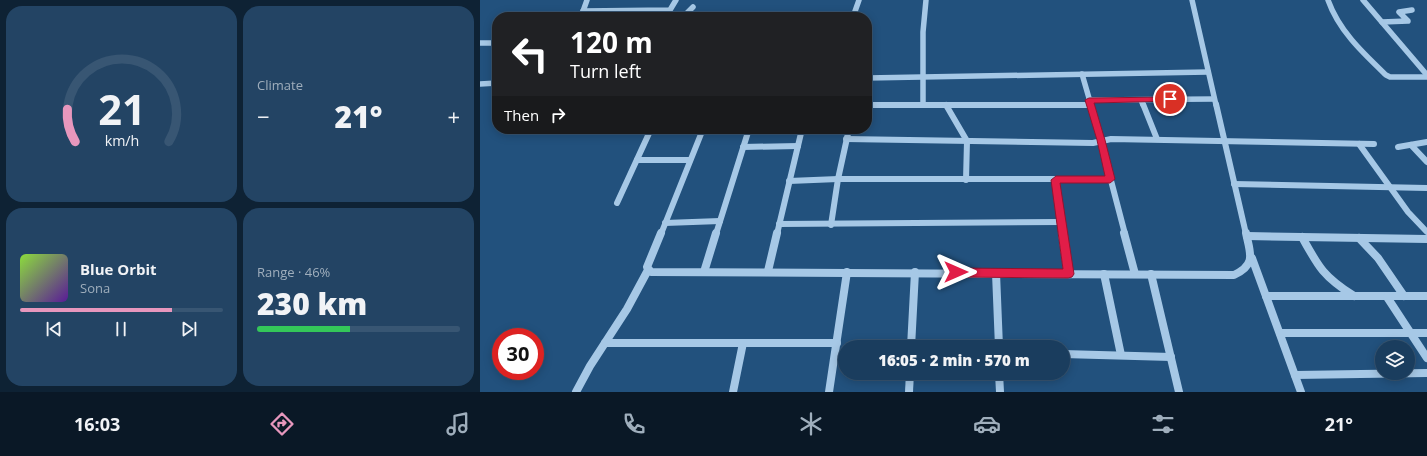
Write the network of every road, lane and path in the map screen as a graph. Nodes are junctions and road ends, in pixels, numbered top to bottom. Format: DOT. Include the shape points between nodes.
graph roads {
  1 [pos="676,0"];
  2 [pos="859,0"];
  3 [pos="926,0"];
  4 [pos="1192,0"];
  5 [pos="1328,0"];
  6 [pos="1363,0"];
  7 [pos="586,1"];
  8 [pos="693,7"];
  9 [pos="583,10"];
  10 [pos="1412,10"];
  11 [pos="688,12"];
  12 [pos="855,12"];
  13 [pos="1382,22"];
  14 [pos="480,43"];
  15 [pos="492,43"];
  16 [pos="1208,72"];
  17 [pos="1082,74"];
  18 [pos="924,76"];
  19 [pos="1427,76"];
  20 [pos="872,78"];
  21 [pos="492,83"];
  22 [pos="480,84"];
  23 [pos="1214,99"];
  24 [pos="1141,100"];
  25 [pos="1090,102"];
  26 [pos="872,105"];
  27 [pos="923,105"];
  28 [pos="946,105"];
  29 [pos="649,134"];
  30 [pos="701,134"];
  31 [pos="747,134"];
  32 [pos="801,134"];
  33 [pos="848,134"];
  34 [pos="846,139"];
  35 [pos="1157,139"];
  36 [pos="1101,140"];
  37 [pos="967,141"];
  38 [pos="1224,141"];
  39 [pos="1427,142"];
  40 [pos="1359,144"];
  41 [pos="1374,144"];
  42 [pos="1411,145"];
  43 [pos="798,146"];
  44 [pos="743,147"];
  45 [pos="1398,147"];
  46 [pos="637,160"];
  47 [pos="690,160"];
  48 [pos="1427,162"];
  49 [pos="1110,179"];
  50 [pos="838,180"];
  51 [pos="966,180"];
  52 [pos="1056,180"];
  53 [pos="789,181"];
  54 [pos="1234,184"];
  55 [pos="1390,188"];
  56 [pos="1427,188"];
  57 [pos="617,204"];
  58 [pos="720,221"];
  59 [pos="1061,222"];
  60 [pos="665,223"];
  61 [pos="779,224"];
  62 [pos="831,225"];
  63 [pos="1427,232"];
  64 [pos="1247,236"];
  65 [pos="1302,237"];
  66 [pos="1360,238"];
  67 [pos="1427,238"];
  68 [pos="1251,256"];
  69 [pos="648,270"];
  70 [pos="768,271"];
  71 [pos="704,272"];
  72 [pos="847,272"];
  73 [pos="915,272"];
  74 [pos="996,273"];
  75 [pos="1068,274"];
  76 [pos="1104,274"];
  77 [pos="1135,274"];
  78 [pos="1151,274"];
  79 [pos="1334,284"];
  80 [pos="1266,296"];
  81 [pos="1336,296"];
  82 [pos="1354,296"];
  83 [pos="1387,296"];
  84 [pos="1404,296"];
  85 [pos="1427,296"];
  86 [pos="1410,332"];
  87 [pos="1427,332"];
  88 [pos="1280,334"];
  89 [pos="912,340"];
  90 [pos="998,340"];
  91 [pos="605,343"];
  92 [pos="743,343"];
  93 [pos="837,343"];
  94 [pos="1070,354"];
  95 [pos="1121,355"];
  96 [pos="1172,356"];
  97 [pos="1427,358"];
  98 [pos="1427,373"];
  99 [pos="1295,375"];
  100 [pos="910,380"];
  101 [pos="1000,380"];
  102 [pos="576,392"];
  103 [pos="733,392"];
  104 [pos="829,392"];
  105 [pos="909,392"];
  106 [pos="1000,392"];
  107 [pos="1179,392"];
  108 [pos="1301,392"];
  1 -- 9 [label="street" via="670,10"];
  2 -- 12 [label="street"];
  3 -- 18 [label="street" via="923,32"];
  4 -- 16 [label="street"];
  5 -- 19 [label="street" via="1344,30 1386,75"];
  6 -- 13 [label="street"];
  7 -- 9 [label="street"];
  8 -- 11 [label="street"];
  10 -- 13 [label="street" via="1399,12 1408,21"];
  13 -- 19 [label="street"];
  14 -- 15 [label="street"];
  16 -- 17 [label="street"];
  16 -- 23 [label="street"];
  17 -- 18 [label="street"];
  17 -- 25 [label="street"];
  18 -- 20 [label="street"];
  18 -- 27 [label="street"];
  21 -- 22 [label="street"];
  23 -- 24 [label="street"];
  23 -- 38 [label="street"];
  24 -- 25 [label="street"];
  24 -- 35 [label="street"];
  25 -- 28 [label="street"];
  25 -- 36 [label="street"];
  26 -- 27 [label="street"];
  27 -- 28 [label="street"];
  28 -- 37 [label="street"];
  29 -- 46 [label="street"];
  30 -- 47 [label="street"];
  31 -- 44 [label="street"];
  32 -- 43 [label="street"];
  33 -- 34 [label="street"];
  34 -- 37 [label="street"];
  34 -- 50 [label="street"];
  35 -- 36 [label="street"];
  35 -- 38 [label="street"];
  36 -- 37 [label="street" via="1093,143"];
  36 -- 49 [label="street"];
  37 -- 51 [label="street"];
  38 -- 40 [label="street"];
  38 -- 54 [label="street"];
  39 -- 42 [label="street"];
  40 -- 41 [label="street"];
  40 -- 55 [label="street"];
  42 -- 45 [label="street"];
  42 -- 48 [label="street"];
  43 -- 44 [label="street"];
  43 -- 53 [label="street"];
  44 -- 58 [label="street"];
  46 -- 47 [label="street"];
  46 -- 57 [label="street"];
  47 -- 60 [label="street"];
  49 -- 52 [label="street"];
  49 -- 77 [label="street"];
  50 -- 51 [label="street"];
  50 -- 53 [label="street"];
  50 -- 62 [label="street"];
  51 -- 52 [label="street"];
  52 -- 59 [label="street"];
  53 -- 61 [label="street"];
  54 -- 55 [label="street"];
  54 -- 64 [label="street"];
  55 -- 56 [label="street"];
  55 -- 63 [label="street"];
  58 -- 60 [label="street"];
  58 -- 71 [label="street"];
  59 -- 62 [label="street"];
  59 -- 75 [label="street"];
  60 -- 69 [label="street"];
  61 -- 62 [label="street"];
  61 -- 70 [label="street"];
  64 -- 65 [label="street"];
  64 -- 68 [label="street"];
  65 -- 66 [label="street"];
  65 -- 79 [label="street" via="1316,263"];
  66 -- 67 [label="street"];
  66 -- 84 [label="street" via="1378,258"];
  68 -- 78 [label="street" via="1250,266 1234,275"];
  68 -- 80 [label="street"];
  69 -- 71 [label="street"];
  69 -- 91 [label="street"];
  70 -- 71 [label="street"];
  70 -- 72 [label="street"];
  72 -- 73 [label="street"];
  72 -- 93 [label="street"];
  73 -- 74 [label="street"];
  73 -- 89 [label="street"];
  74 -- 75 [label="street"];
  74 -- 90 [label="street"];
  75 -- 76 [label="street"];
  76 -- 77 [label="street"];
  76 -- 95 [label="street"];
  77 -- 78 [label="street"];
  78 -- 96 [label="street"];
  79 -- 81 [label="street"];
  79 -- 82 [label="street"];
  80 -- 81 [label="street"];
  80 -- 88 [label="street"];
  81 -- 82 [label="street"];
  82 -- 83 [label="street"];
  83 -- 84 [label="street"];
  83 -- 86 [label="street"];
  84 -- 85 [label="street"];
  86 -- 87 [label="street"];
  86 -- 88 [label="street"];
  86 -- 97 [label="street"];
  88 -- 99 [label="street"];
  91 -- 92 [label="street"];
  91 -- 102 [label="street"];
  92 -- 93 [label="street"];
  92 -- 103 [label="street"];
  93 -- 104 [label="street"];
  94 -- 95 [label="street"];
  95 -- 96 [label="street"];
  96 -- 107 [label="street"];
  98 -- 99 [label="street"];
  99 -- 108 [label="street"];
  100 -- 105 [label="street"];
  101 -- 106 [label="street"];
}
